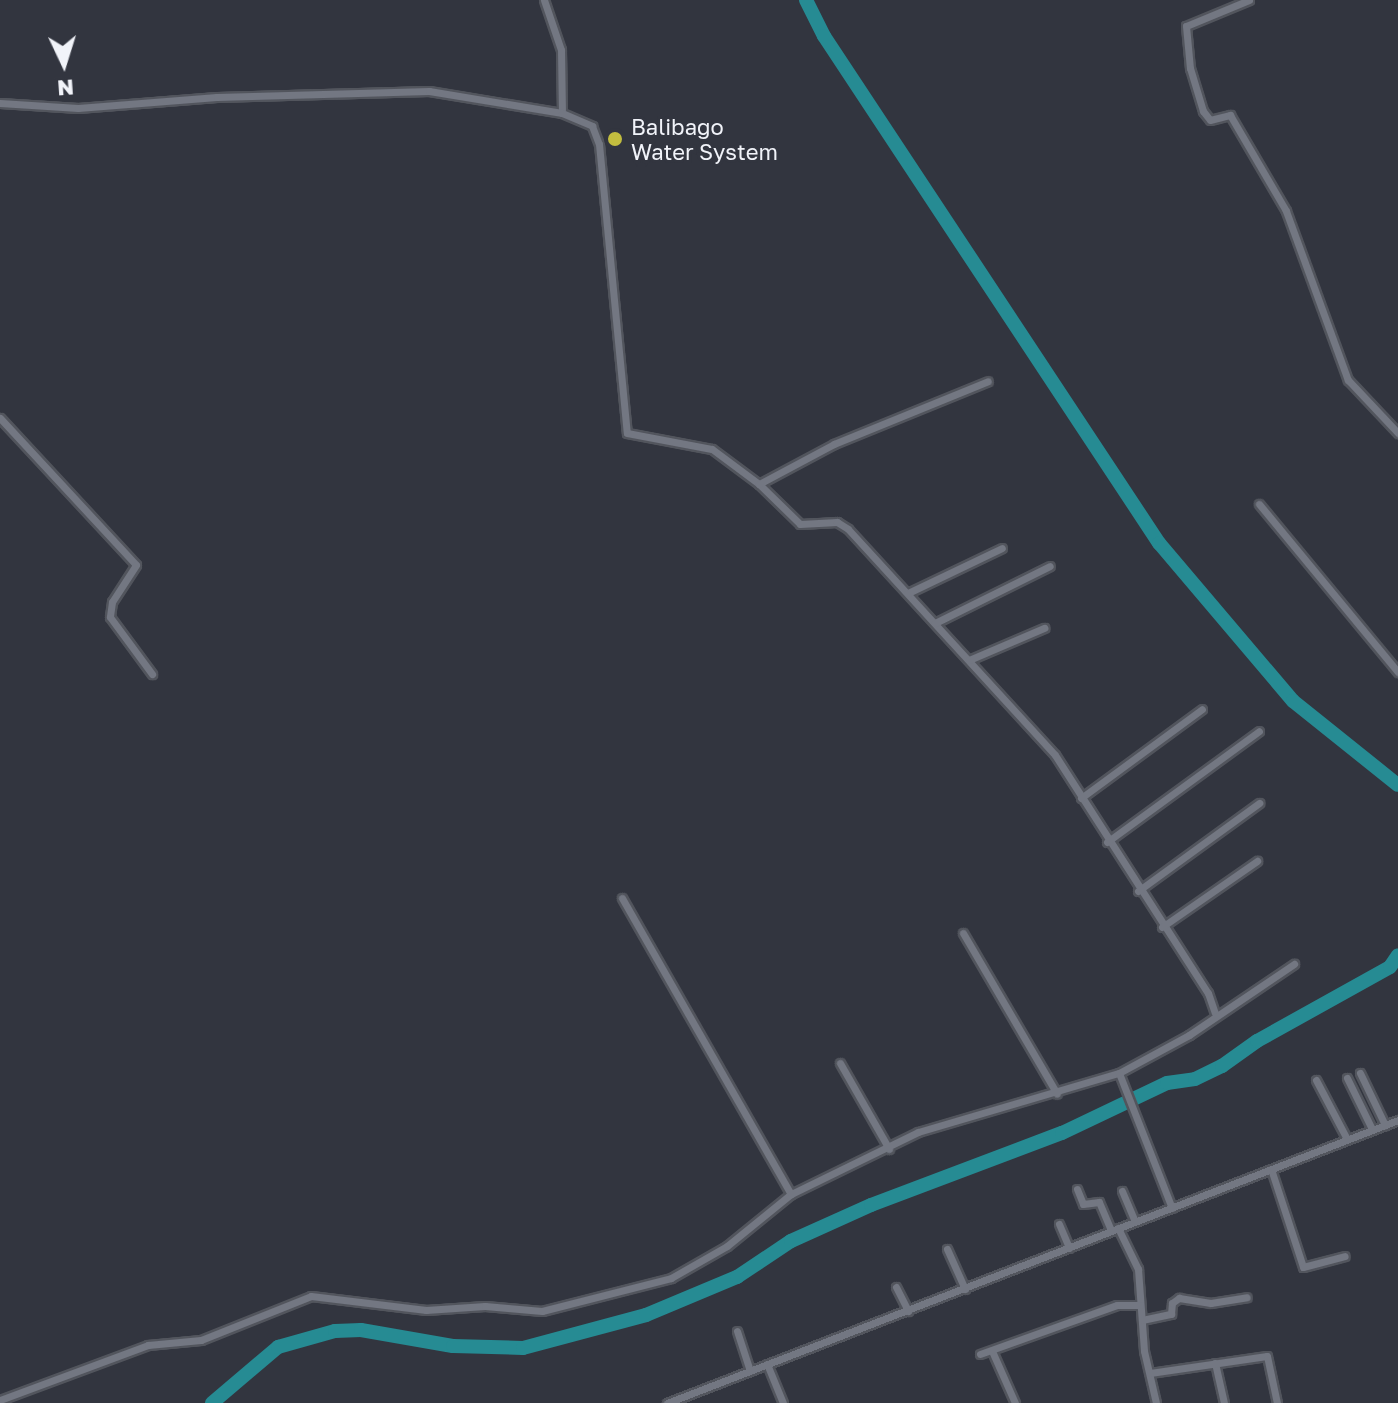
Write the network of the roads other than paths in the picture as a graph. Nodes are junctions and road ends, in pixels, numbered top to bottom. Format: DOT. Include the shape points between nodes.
graph roads {
  1 [pos="544,0"];
  2 [pos="1249,0"];
  3 [pos="0,103"];
  4 [pos="562,113"];
  5 [pos="988,381"];
  6 [pos="0,418"];
  7 [pos="1398,433"];
  8 [pos="759,484"];
  9 [pos="1259,504"];
  10 [pos="1002,548"];
  11 [pos="1050,566"];
  12 [pos="908,593"];
  13 [pos="935,623"];
  14 [pos="1044,628"];
  15 [pos="969,660"];
  16 [pos="1398,672"];
  17 [pos="152,674"];
  18 [pos="1202,709"];
  19 [pos="1259,731"];
  20 [pos="1081,798"];
  21 [pos="1259,803"];
  22 [pos="1107,842"];
  23 [pos="1257,861"];
  24 [pos="1138,891"];
  25 [pos="622,898"];
  26 [pos="1162,927"];
  27 [pos="963,933"];
  28 [pos="1294,964"];
  29 [pos="1215,1013"];
  30 [pos="840,1063"];
  31 [pos="1119,1073"];
  32 [pos="1360,1073"];
  33 [pos="1347,1078"];
  34 [pos="1316,1080"];
  35 [pos="1057,1094"];
  36 [pos="1398,1120"];
  37 [pos="1385,1125"];
  38 [pos="1372,1129"];
  39 [pos="1347,1139"];
  40 [pos="889,1149"];
  41 [pos="1271,1169"];
  42 [pos="1077,1189"];
  43 [pos="1122,1191"];
  44 [pos="791,1194"];
  45 [pos="1172,1208"];
  46 [pos="1135,1221"];
  47 [pos="1059,1224"];
  48 [pos="1114,1229"];
  49 [pos="1069,1248"];
  50 [pos="947,1249"];
  51 [pos="1345,1256"];
  52 [pos="896,1287"];
  53 [pos="965,1289"];
  54 [pos="1247,1297"];
  55 [pos="1140,1305"];
  56 [pos="908,1311"];
  57 [pos="1142,1320"];
  58 [pos="737,1331"];
  59 [pos="992,1351"];
  60 [pos="980,1354"];
  61 [pos="1215,1363"];
  62 [pos="767,1364"];
  63 [pos="750,1371"];
  64 [pos="1150,1373"];
  65 [pos="0,1400"];
  66 [pos="667,1403"];
  67 [pos="783,1403"];
  68 [pos="1015,1403"];
  69 [pos="1156,1403"];
  70 [pos="1224,1403"];
  71 [pos="1277,1403"];
  1 -- 4 [label="street" via="561,50"];
  2 -- 7 [label="street" via="1186,26 1190,68 1203,111 1210,120 1230,115 1286,211 1348,380"];
  3 -- 4 [label="street" via="78,108 217,97 429,91"];
  4 -- 8 [label="street" via="584,121 597,134 627,433 712,449"];
  5 -- 8 [label="street" via="834,444"];
  6 -- 17 [label="street" via="136,565 112,602 110,617"];
  8 -- 12 [label="street" via="800,524 844,525"];
  9 -- 16 [label="street"];
  10 -- 12 [label="street"];
  11 -- 13 [label="street"];
  12 -- 13 [label="street"];
  13 -- 15 [label="street"];
  14 -- 15 [label="street"];
  15 -- 20 [label="street" via="1050,749"];
  18 -- 20 [label="street"];
  19 -- 22 [label="street"];
  20 -- 22 [label="street"];
  21 -- 24 [label="street"];
  22 -- 24 [label="street"];
  23 -- 26 [label="street"];
  24 -- 26 [label="street"];
  25 -- 44 [label="street"];
  26 -- 29 [label="street" via="1208,993"];
  27 -- 35 [label="street"];
  28 -- 29 [label="street"];
  29 -- 31 [label="street" via="1189,1035"];
  30 -- 40 [label="street"];
  31 -- 35 [label="street"];
  31 -- 45 [label="street"];
  32 -- 37 [label="street"];
  33 -- 38 [label="street"];
  34 -- 39 [label="street"];
  35 -- 40 [label="street" via="937,1125"];
  36 -- 37 [label="street"];
  37 -- 38 [label="street"];
  38 -- 39 [label="street"];
  39 -- 41 [label="street"];
  40 -- 44 [label="street"];
  41 -- 45 [label="street"];
  41 -- 51 [label="street" via="1303,1267"];
  42 -- 48 [label="street" via="1083,1204 1099,1202"];
  43 -- 46 [label="street"];
  44 -- 65 [label="street" via="727,1246 682,1274 618,1292 529,1311 485,1306 410,1309 319,1295 201,1340 148,1345"];
  45 -- 46 [label="street"];
  46 -- 48 [label="street"];
  47 -- 49 [label="street"];
  48 -- 49 [label="street"];
  48 -- 55 [label="street" via="1138,1269"];
  49 -- 53 [label="street"];
  50 -- 53 [label="street"];
  52 -- 56 [label="street"];
  53 -- 56 [label="street"];
  54 -- 57 [label="street" via="1211,1303 1179,1298 1172,1303 1171,1314"];
  55 -- 57 [label="street"];
  55 -- 59 [label="street" via="1117,1305"];
  56 -- 62 [label="street"];
  57 -- 64 [label="street"];
  58 -- 63 [label="street"];
  59 -- 60 [label="street"];
  59 -- 68 [label="street"];
  61 -- 64 [label="street"];
  61 -- 70 [label="street"];
  61 -- 71 [label="street" via="1267,1356"];
  62 -- 63 [label="street"];
  62 -- 67 [label="street"];
  63 -- 66 [label="street"];
  64 -- 69 [label="street"];
}
